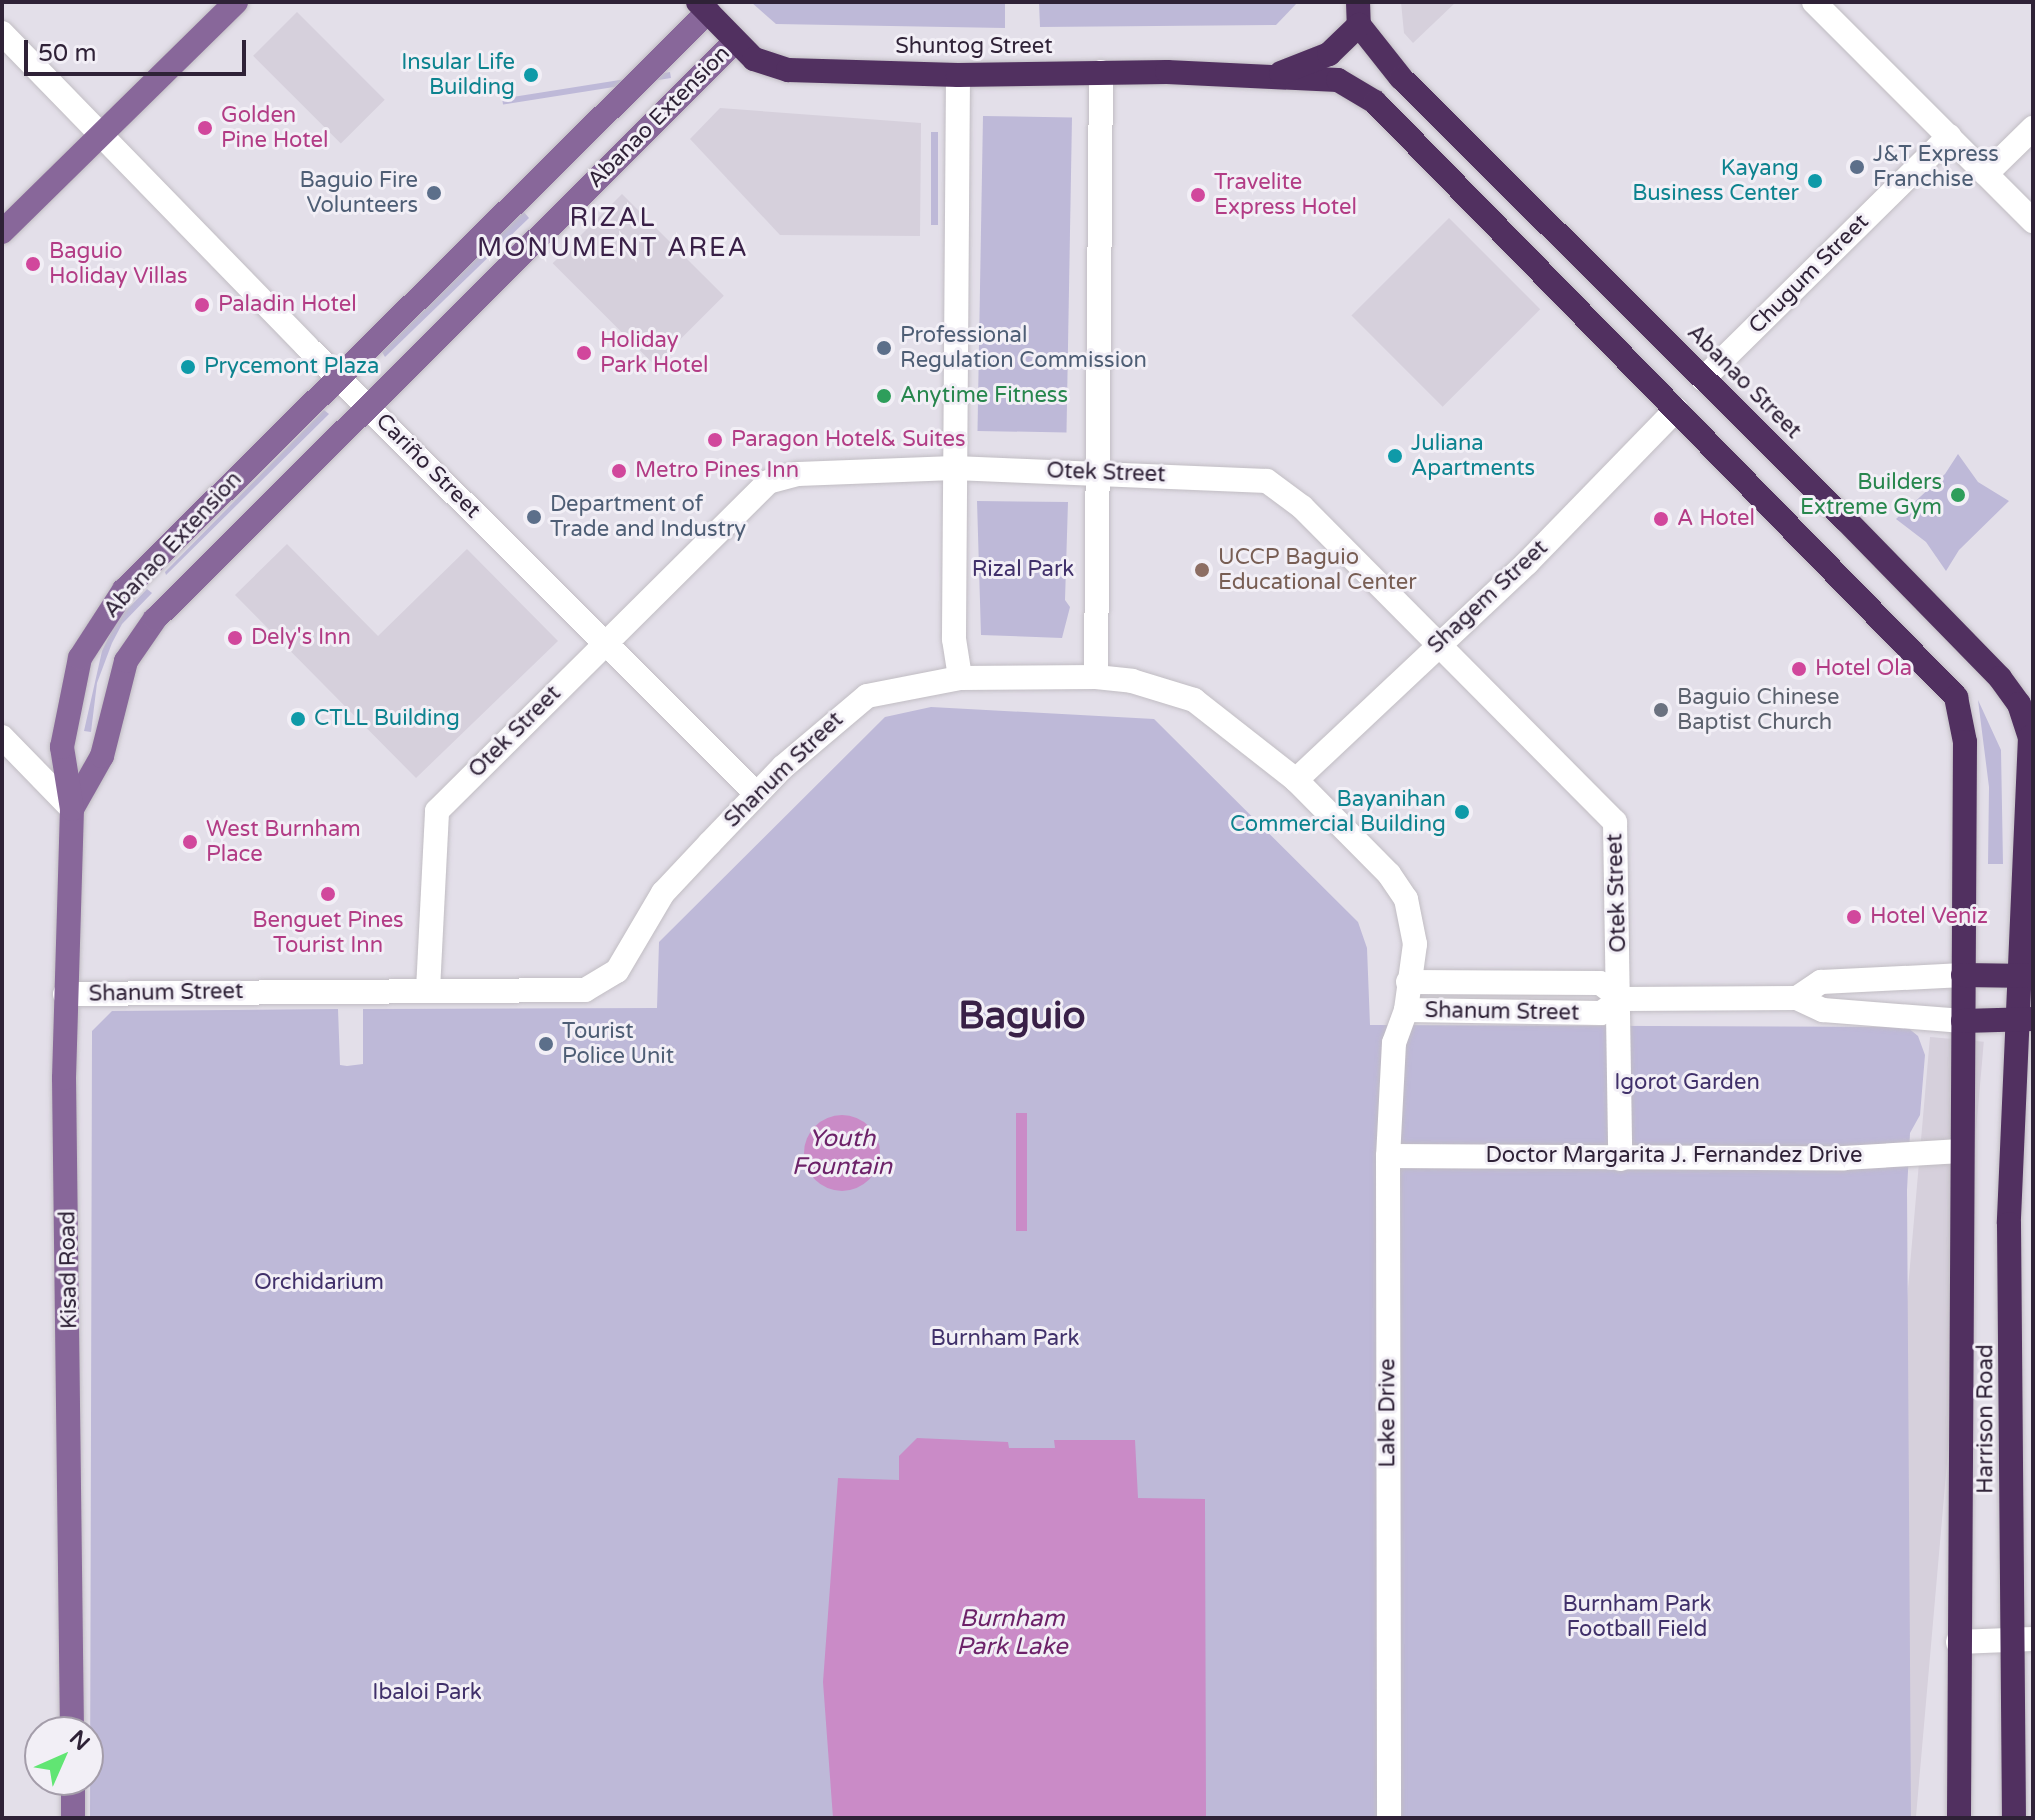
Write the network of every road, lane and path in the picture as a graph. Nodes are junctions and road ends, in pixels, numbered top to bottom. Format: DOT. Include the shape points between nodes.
graph roads {
  1 [pos="236,2"];
  2 [pos="1814,2"];
  3 [pos="703,7"];
  4 [pos="1358,14"];
  5 [pos="2,33"];
  6 [pos="735,42"];
  7 [pos="1101,72"];
  8 [pos="958,75"];
  9 [pos="1276,75"];
  10 [pos="2033,128"];
  11 [pos="100,136"];
  12 [pos="1949,136"];
  13 [pos="1986,174"];
  14 [pos="528,188"];
  15 [pos="1538,215"];
  16 [pos="558,217"];
  17 [pos="2033,221"];
  18 [pos="2,232"];
  19 [pos="1512,240"];
  20 [pos="337,376"];
  21 [pos="1703,379"];
  22 [pos="367,405"];
  23 [pos="1676,410"];
  24 [pos="954,468"];
  25 [pos="1095,472"];
  26 [pos="144,570"];
  27 [pos="173,600"];
  28 [pos="605,643"];
  29 [pos="1438,644"];
  30 [pos="1096,677"];
  31 [pos="960,678"];
  32 [pos="2026,702"];
  33 [pos="2,737"];
  34 [pos="1296,780"];
  35 [pos="757,794"];
  36 [pos="72,809"];
  37 [pos="1963,975"];
  38 [pos="2025,976"];
  39 [pos="1408,982"];
  40 [pos="428,990"];
  41 [pos="65,994"];
  42 [pos="1797,998"];
  43 [pos="1621,999"];
  44 [pos="1406,1010"];
  45 [pos="2024,1019"];
  46 [pos="1963,1021"];
  47 [pos="1961,1151"];
  48 [pos="1388,1156"];
  49 [pos="1620,1159"];
  50 [pos="2024,1640"];
  51 [pos="1958,1642"];
  52 [pos="72,1716"];
  53 [pos="73,1796"];
  54 [pos="73,1818"];
  55 [pos="1389,1818"];
  56 [pos="1959,1818"];
  57 [pos="2014,1818"];
  1 -- 11 [label="main road"];
  2 -- 12 [label="street"];
  3 -- 6 [label="highway, Shuntog Street"];
  3 -- 14 [label="main road, Abanao Extension"];
  4 -- 9 [label="highway, Shuntog Street" via="1329,54"];
  4 -- 15 [label="highway, Abanao Street" via="1401,78"];
  5 -- 11 [label="street, Cariño Street"];
  6 -- 8 [label="highway, Shuntog Street" via="754,59 788,70"];
  6 -- 16 [label="main road, Abanao Extension"];
  7 -- 8 [label="highway, Shuntog Street"];
  7 -- 9 [label="highway, Shuntog Street"];
  7 -- 25 [label="street"];
  8 -- 24 [label="street"];
  9 -- 19 [label="highway, Shuntog Street" via="1338,80 1375,102"];
  10 -- 13 [label="street"];
  11 -- 18 [label="main road"];
  11 -- 20 [label="street, Cariño Street"];
  12 -- 13 [label="street"];
  12 -- 21 [label="street, Chugum Street"];
  13 -- 17 [label="street"];
  14 -- 16 [label="main road"];
  14 -- 20 [label="main road, Abanao Extension"];
  15 -- 19 [label="highway"];
  15 -- 21 [label="highway, Abanao Street"];
  16 -- 22 [label="main road, Abanao Extension"];
  19 -- 23 [label="highway"];
  20 -- 22 [label="street, Cariño Street"];
  20 -- 26 [label="main road, Abanao Extension"];
  21 -- 32 [label="highway, Abanao Street"];
  22 -- 27 [label="main road, Abanao Extension"];
  22 -- 28 [label="street, Cariño Street"];
  23 -- 29 [label="street, Shagem Street" via="1527,563"];
  23 -- 37 [label="highway" via="1956,697 1965,742"];
  24 -- 25 [label="street, Otek Street"];
  24 -- 28 [label="street, Otek Street" via="781,475"];
  24 -- 31 [label="street" via="954,639"];
  25 -- 29 [label="street, Otek Street" via="1244,479 1281,488"];
  25 -- 30 [label="street"];
  26 -- 27 [label="main road"];
  26 -- 36 [label="main road, Abanao Extension" via="92,634 71,686 62,747"];
  27 -- 36 [label="main road, Abanao Extension" via="126,661 102,756"];
  28 -- 35 [label="street, Cariño Street"];
  28 -- 40 [label="street, Otek Street" via="437,811"];
  29 -- 34 [label="street, Shagem Street"];
  29 -- 43 [label="street, Otek Street" via="1615,822"];
  30 -- 31 [label="street, Shanum Street"];
  30 -- 34 [label="street, Shanum Street" via="1132,681 1194,700"];
  31 -- 35 [label="street, Shanum Street" via="867,696"];
  32 -- 38 [label="highway, Abanao Street" via="2030,737"];
  33 -- 36 [label="street"];
  34 -- 39 [label="street, Shanum Street" via="1389,874 1406,899 1415,944"];
  35 -- 40 [label="street, Shanum Street" via="663,893 606,982 585,990"];
  36 -- 41 [label="main road, Kisad Road"];
  37 -- 38 [label="highway"];
  37 -- 42 [label="street, Shanum Street" via="1821,982"];
  37 -- 46 [label="highway"];
  38 -- 45 [label="highway, Abanao Street"];
  39 -- 43 [label="street, Shanum Street" via="1600,983"];
  39 -- 44 [label="street, Shanum Street"];
  40 -- 41 [label="street, Shanum Street"];
  41 -- 52 [label="main road, Kisad Road"];
  42 -- 43 [label="street, Shanum Street"];
  42 -- 46 [label="street, Shanum Street" via="1823,1010"];
  43 -- 44 [label="street, Shanum Street" via="1601,1013"];
  43 -- 49 [label="street, Otek Street"];
  44 -- 48 [label="street, Lake Drive" via="1394,1043"];
  45 -- 46 [label="highway"];
  45 -- 50 [label="highway, Harrison Road" via="2009,1224"];
  46 -- 47 [label="highway, Harrison Road"];
  47 -- 49 [label="street, Doctor Margarita J. Fernandez Drive"];
  47 -- 51 [label="highway, Harrison Road"];
  48 -- 49 [label="street, Doctor Margarita J. Fernandez Drive"];
  48 -- 55 [label="street, Lake Drive"];
  50 -- 51 [label="street"];
  50 -- 57 [label="highway, Harrison Road"];
  51 -- 56 [label="highway, Harrison Road"];
  53 -- 54 [label="main road"];
}
